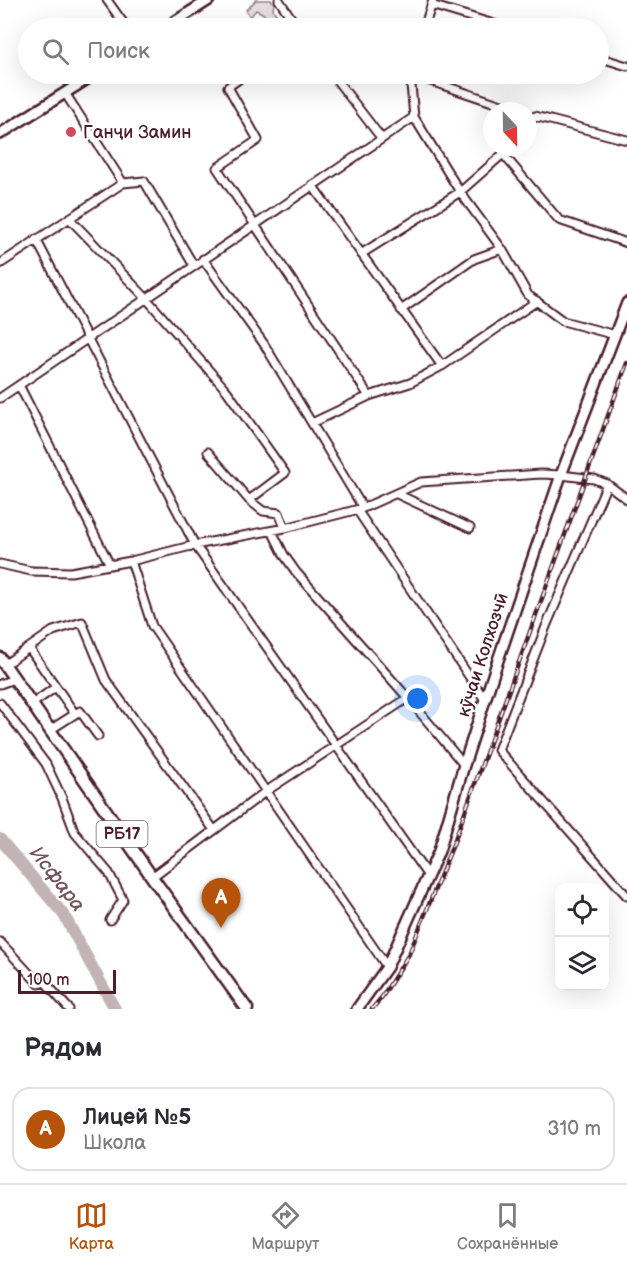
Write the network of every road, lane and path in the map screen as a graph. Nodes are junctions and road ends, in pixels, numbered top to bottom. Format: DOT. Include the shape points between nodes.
graph roads {
  1 [pos="107,0"];
  2 [pos="209,0"];
  3 [pos="279,0"];
  4 [pos="432,2"];
  5 [pos="120,18"];
  6 [pos="181,18"];
  7 [pos="291,18"];
  8 [pos="427,18"];
  9 [pos="478,18"];
  10 [pos="609,60"];
  11 [pos="627,66"];
  12 [pos="79,84"];
  13 [pos="232,84"];
  14 [pos="340,84"];
  15 [pos="411,84"];
  16 [pos="439,84"];
  17 [pos="65,93"];
  18 [pos="492,102"];
  19 [pos="414,117"];
  20 [pos="537,117"];
  21 [pos="0,134"];
  22 [pos="382,139"];
  23 [pos="627,140"];
  24 [pos="501,156"];
  25 [pos="505,156"];
  26 [pos="123,183"];
  27 [pos="312,185"];
  28 [pos="460,192"];
  29 [pos="69,218"];
  30 [pos="254,225"];
  31 [pos="36,239"];
  32 [pos="627,243"];
  33 [pos="502,249"];
  34 [pos="361,254"];
  35 [pos="204,259"];
  36 [pos="0,264"];
  37 [pos="194,266"];
  38 [pos="146,298"];
  39 [pos="537,301"];
  40 [pos="627,303"];
  41 [pos="401,310"];
  42 [pos="615,336"];
  43 [pos="89,338"];
  44 [pos="442,366"];
  45 [pos="19,385"];
  46 [pos="369,396"];
  47 [pos="0,398"];
  48 [pos="312,423"];
  49 [pos="208,452"];
  50 [pos="561,475"];
  51 [pos="607,484"];
  52 [pos="397,494"];
  53 [pos="249,500"];
  54 [pos="627,500"];
  55 [pos="360,509"];
  56 [pos="285,528"];
  57 [pos="470,528"];
  58 [pos="272,531"];
  59 [pos="195,545"];
  60 [pos="131,561"];
  61 [pos="0,564"];
  62 [pos="110,565"];
  63 [pos="29,648"];
  64 [pos="2,661"];
  65 [pos="14,679"];
  66 [pos="0,684"];
  67 [pos="56,687"];
  68 [pos="408,698"];
  69 [pos="485,700"];
  70 [pos="0,703"];
  71 [pos="32,704"];
  72 [pos="75,714"];
  73 [pos="50,730"];
  74 [pos="98,736"];
  75 [pos="336,745"];
  76 [pos="464,765"];
  77 [pos="265,792"];
  78 [pos="214,830"];
  79 [pos="428,876"];
  80 [pos="152,877"];
  81 [pos="627,896"];
  82 [pos="110,920"];
  83 [pos="0,942"];
  84 [pos="387,968"];
  85 [pos="69,1009"];
  86 [pos="247,1009"];
  87 [pos="357,1009"];
  1 -- 5 [label="street"];
  2 -- 6 [label="main road"];
  3 -- 7 [label="street"];
  4 -- 8 [label="street"];
  4 -- 9 [label="street"];
  10 -- 11 [label="street"];
  12 -- 17 [label="main road"];
  13 -- 30 [label="street" via="228,87 258,140 217,168"];
  14 -- 22 [label="street"];
  15 -- 19 [label="street"];
  16 -- 18 [label="street"];
  17 -- 21 [label="main road"];
  17 -- 26 [label="street"];
  19 -- 22 [label="street"];
  19 -- 28 [label="street"];
  20 -- 23 [label="street"];
  22 -- 27 [label="street"];
  24 -- 28 [label="street"];
  25 -- 32 [label="street" via="559,220"];
  26 -- 29 [label="street"];
  26 -- 37 [label="street" via="144,181"];
  27 -- 30 [label="street"];
  27 -- 34 [label="street"];
  28 -- 33 [label="street"];
  28 -- 34 [label="street"];
  29 -- 31 [label="street"];
  29 -- 38 [label="street"];
  30 -- 35 [label="street"];
  30 -- 46 [label="street"];
  31 -- 36 [label="street"];
  31 -- 43 [label="street"];
  33 -- 39 [label="street" via="528,295"];
  33 -- 41 [label="street" via="474,259"];
  34 -- 41 [label="street"];
  35 -- 37 [label="street"];
  35 -- 48 [label="street" via="264,344"];
  37 -- 38 [label="street"];
  38 -- 43 [label="street"];
  38 -- 53 [label="street" via="227,391 285,473"];
  39 -- 42 [label="street" via="563,321"];
  39 -- 44 [label="street"];
  40 -- 42 [label="main road, кӯчаи Колхозчӣ"];
  41 -- 44 [label="street"];
  42 -- 50 [label="main road, кӯчаи Колхозчӣ"];
  43 -- 45 [label="street"];
  43 -- 59 [label="street"];
  44 -- 46 [label="street" via="410,383"];
  45 -- 47 [label="street"];
  45 -- 62 [label="street"];
  46 -- 48 [label="street"];
  48 -- 55 [label="street"];
  49 -- 53 [label="street"];
  50 -- 51 [label="street"];
  50 -- 52 [label="street" via="421,482"];
  50 -- 69 [label="main road, кӯчаи Колхозчӣ"];
  51 -- 54 [label="street"];
  51 -- 81 [label="street" via="498,750"];
  52 -- 55 [label="street"];
  52 -- 57 [label="street"];
  53 -- 56 [label="street" via="263,511 279,513"];
  55 -- 56 [label="street"];
  55 -- 69 [label="street"];
  56 -- 58 [label="street"];
  58 -- 59 [label="street"];
  58 -- 68 [label="street" via="296,572"];
  59 -- 60 [label="street"];
  59 -- 75 [label="street"];
  60 -- 62 [label="street"];
  60 -- 77 [label="street" via="152,626"];
  61 -- 62 [label="street" via="31,572 71,572"];
  63 -- 64 [label="street"];
  63 -- 67 [label="street"];
  63 -- 78 [label="street" via="52,631 82,622 106,680"];
  64 -- 65 [label="main road, РБ17"];
  65 -- 66 [label="street"];
  65 -- 71 [label="main road, РБ17"];
  67 -- 71 [label="street"];
  67 -- 72 [label="street"];
  68 -- 75 [label="street"];
  68 -- 76 [label="street"];
  69 -- 76 [label="main road, кӯчаи Колхозчӣ"];
  70 -- 82 [label="street" via="46,764 75,833 109,873 123,900"];
  71 -- 73 [label="main road, РБ17"];
  72 -- 73 [label="street"];
  72 -- 74 [label="street" via="80,711"];
  73 -- 80 [label="main road, РБ17"];
  75 -- 77 [label="street"];
  75 -- 79 [label="street"];
  76 -- 79 [label="main road, кӯчаи Колхозчӣ"];
  77 -- 78 [label="street"];
  77 -- 84 [label="street"];
  78 -- 80 [label="street"];
  79 -- 84 [label="main road, кӯчаи Колхозчӣ"];
  80 -- 86 [label="main road, РБ17"];
  83 -- 85 [label="street"];
  84 -- 87 [label="main road, кӯчаи Колхозчӣ"];
}
